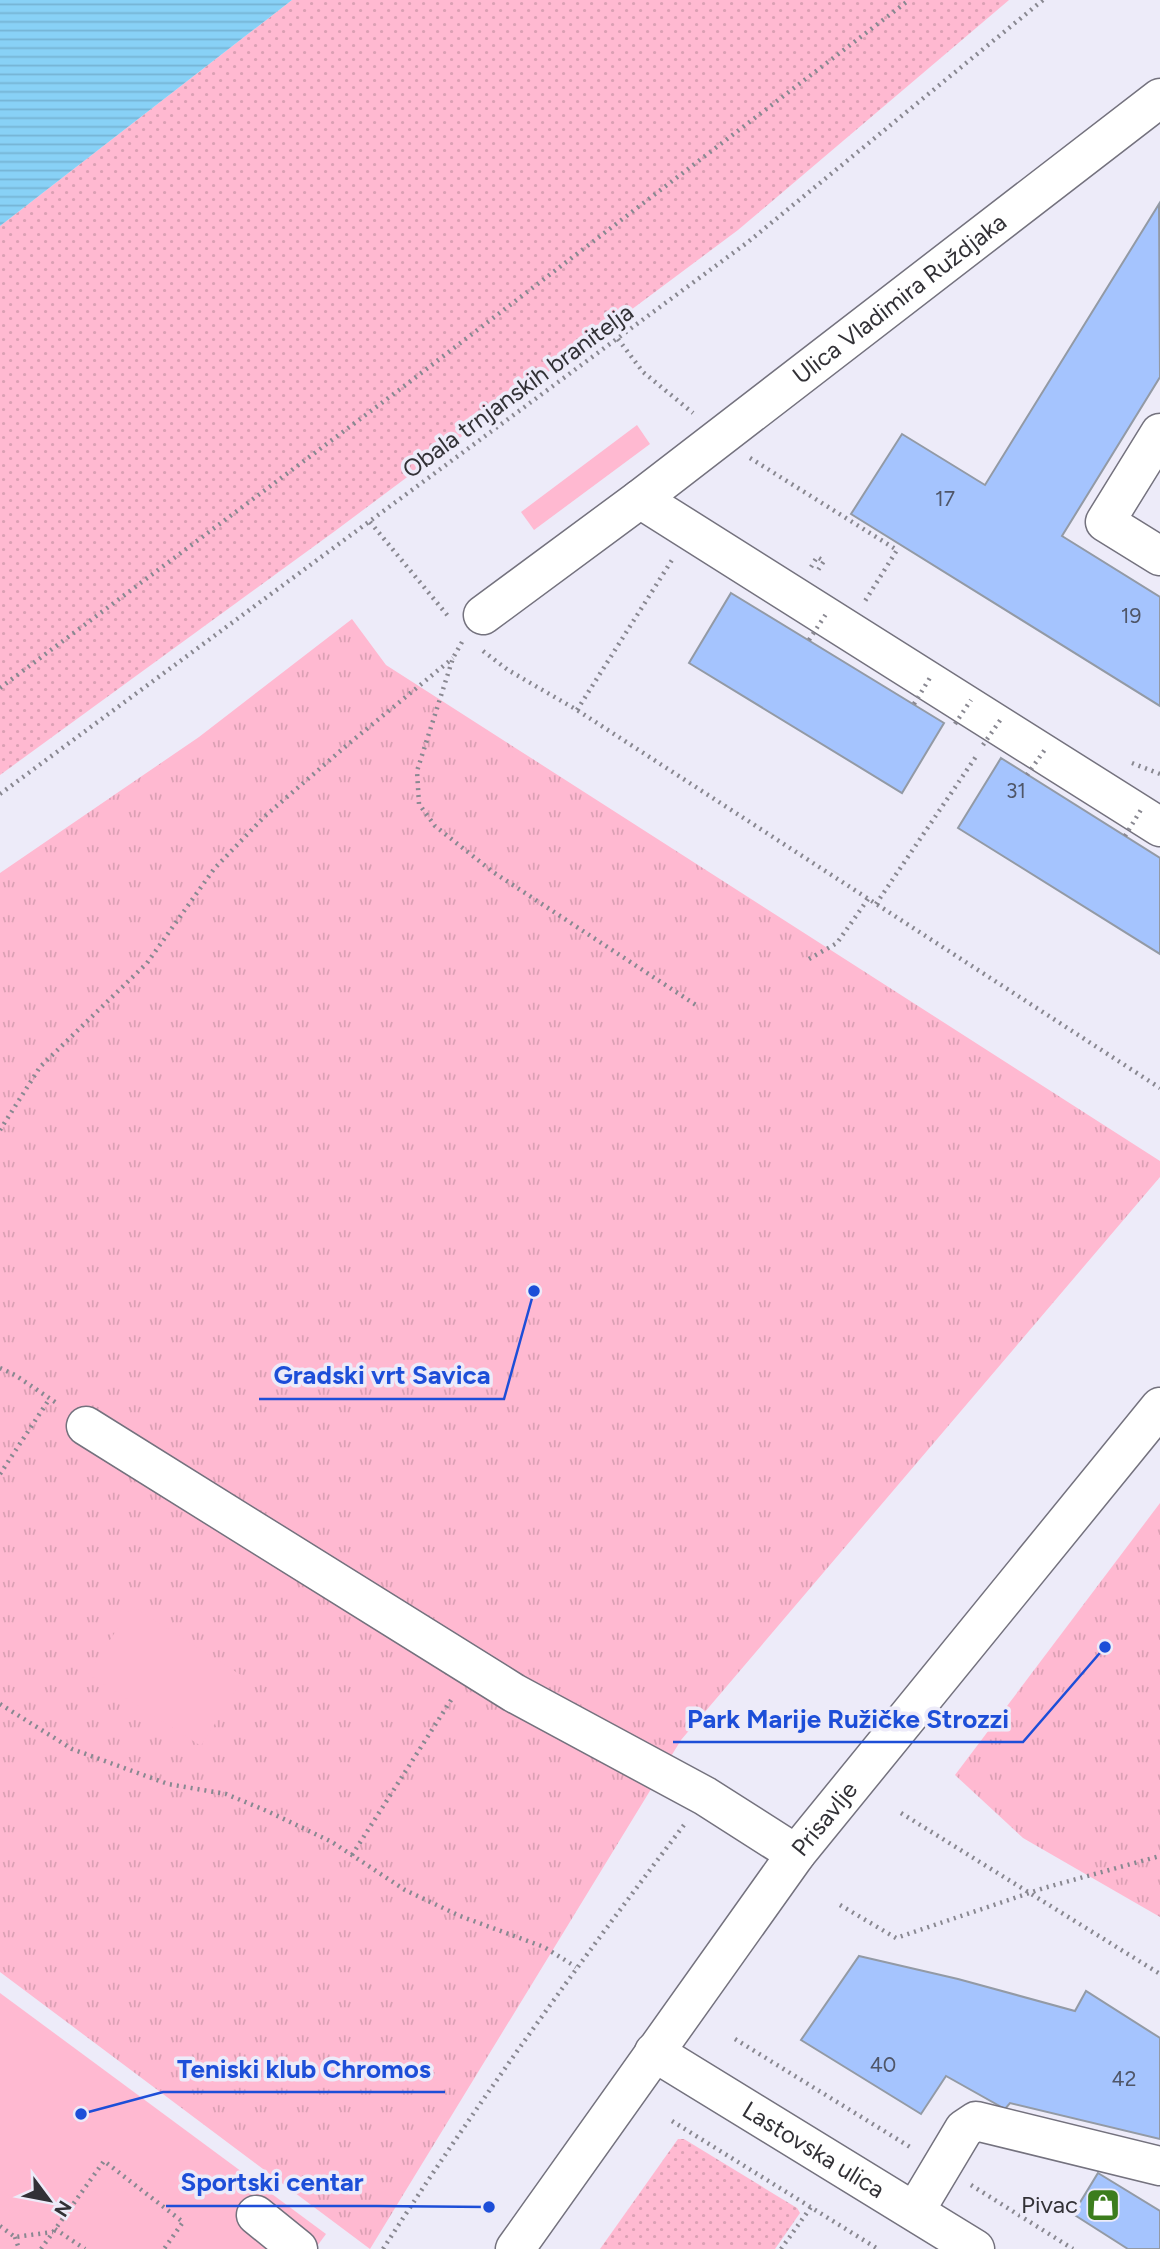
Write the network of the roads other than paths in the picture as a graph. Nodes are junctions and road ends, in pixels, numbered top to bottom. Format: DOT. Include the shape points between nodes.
graph roads {
  1 [pos="1160,98"];
  2 [pos="1160,433"];
  3 [pos="640,499"];
  4 [pos="1160,556"];
  5 [pos="470,631"];
  6 [pos="1142,824"];
  7 [pos="1160,1407"];
  8 [pos="86,1426"];
  9 [pos="796,1854"];
  10 [pos="654,2052"];
  11 [pos="1160,2166"];
  12 [pos="915,2211"];
  13 [pos="256,2215"];
  14 [pos="298,2249"];
  15 [pos="515,2249"];
  16 [pos="975,2249"];
  1 -- 3 [label="street, Ulica Vladimira Ruždjaka"];
  2 -- 4 [label="street" via="1105,522"];
  3 -- 5 [label="street, Ulica Vladimira Ruždjaka"];
  3 -- 6 [label="street"];
  7 -- 9 [label="street, Prisavlje"];
  8 -- 9 [label="street" via="514,1693 705,1796"];
  9 -- 10 [label="street, Prisavlje"];
  10 -- 12 [label="street, Lastovska ulica"];
  10 -- 15 [label="street, Prisavlje"];
  11 -- 12 [label="street" via="976,2121 964,2129"];
  12 -- 16 [label="street, Lastovska ulica"];
  13 -- 14 [label="street"];
}
